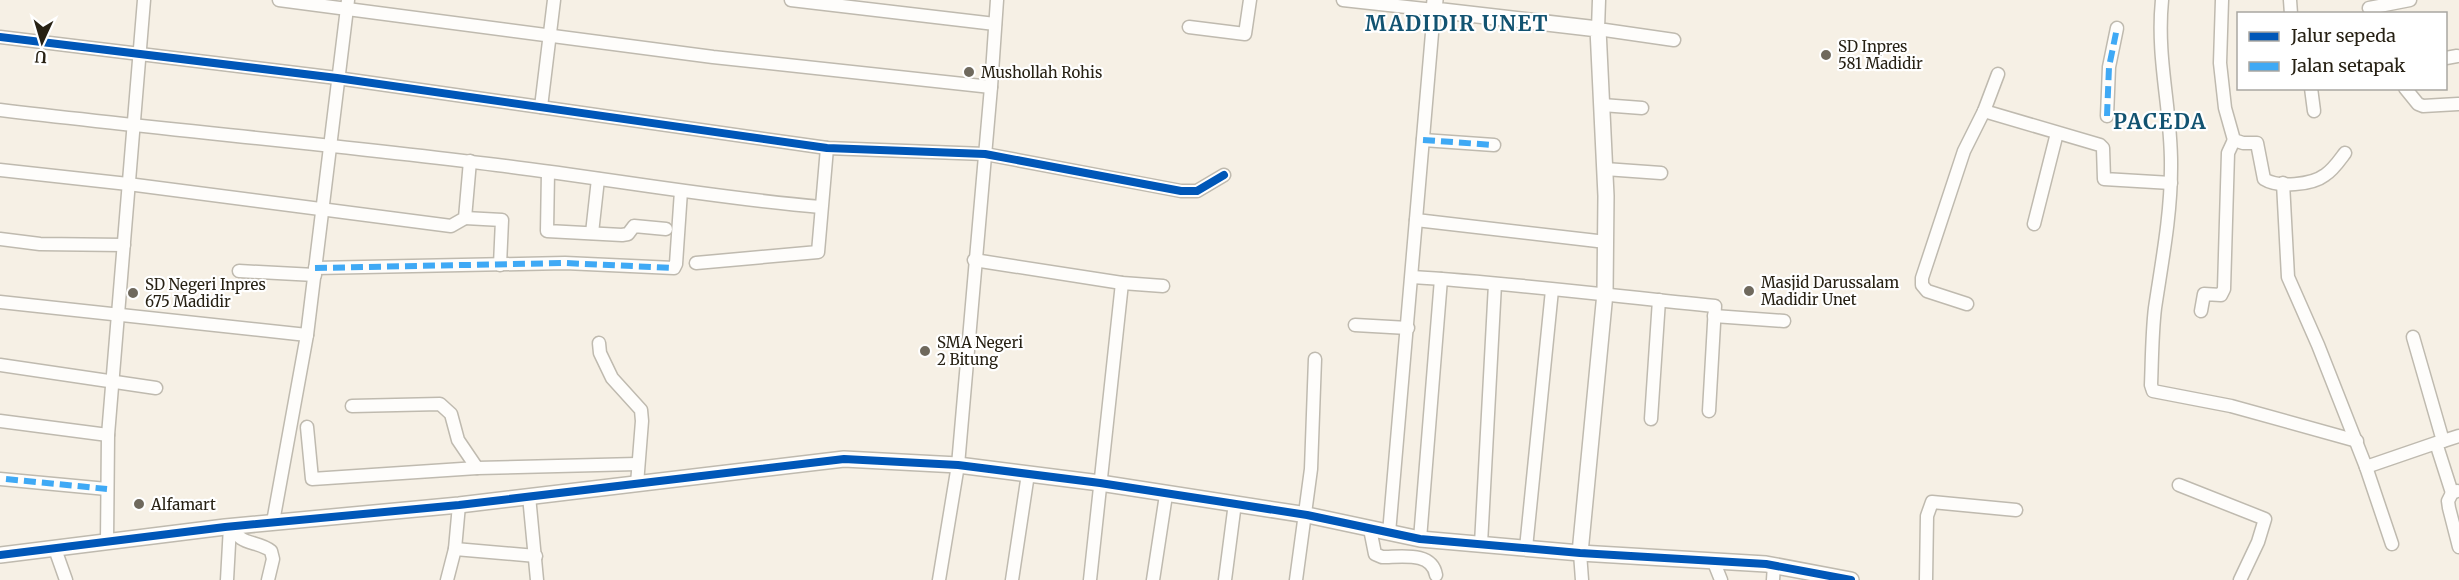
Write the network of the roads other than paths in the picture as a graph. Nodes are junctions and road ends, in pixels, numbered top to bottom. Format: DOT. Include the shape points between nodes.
graph roads {
  1 [pos="144,0"];
  2 [pos="279,0"];
  3 [pos="554,0"];
  4 [pos="790,0"];
  5 [pos="996,0"];
  6 [pos="1250,0"];
  7 [pos="1343,0"];
  8 [pos="1599,0"];
  9 [pos="2162,0"];
  10 [pos="2222,0"];
  11 [pos="2410,0"];
  12 [pos="1377,2"];
  13 [pos="348,4"];
  14 [pos="1434,5"];
  15 [pos="2369,7"];
  16 [pos="995,24"];
  17 [pos="1190,27"];
  18 [pos="2117,28"];
  19 [pos="1598,29"];
  20 [pos="550,34"];
  21 [pos="0,37"];
  22 [pos="1674,39"];
  23 [pos="140,55"];
  24 [pos="1998,75"];
  25 [pos="337,78"];
  26 [pos="991,87"];
  27 [pos="2311,90"];
  28 [pos="2407,90"];
  29 [pos="2458,104"];
  30 [pos="1602,105"];
  31 [pos="541,107"];
  32 [pos="1642,108"];
  33 [pos="0,110"];
  34 [pos="1984,111"];
  35 [pos="2314,111"];
  36 [pos="2107,116"];
  37 [pos="134,126"];
  38 [pos="2057,133"];
  39 [pos="1423,140"];
  40 [pos="2234,140"];
  41 [pos="331,145"];
  42 [pos="1494,145"];
  43 [pos="827,147"];
  44 [pos="2345,153"];
  45 [pos="985,154"];
  46 [pos="470,161"];
  47 [pos="1605,169"];
  48 [pos="0,170"];
  49 [pos="548,172"];
  50 [pos="1661,173"];
  51 [pos="1224,175"];
  52 [pos="598,179"];
  53 [pos="2171,183"];
  54 [pos="2283,183"];
  55 [pos="128,184"];
  56 [pos="681,191"];
  57 [pos="822,207"];
  58 [pos="322,210"];
  59 [pos="465,218"];
  60 [pos="1416,220"];
  61 [pos="2034,224"];
  62 [pos="666,229"];
  63 [pos="592,233"];
  64 [pos="0,239"];
  65 [pos="1606,242"];
  66 [pos="124,245"];
  67 [pos="974,260"];
  68 [pos="696,262"];
  69 [pos="500,265"];
  70 [pos="239,271"];
  71 [pos="315,272"];
  72 [pos="1412,277"];
  73 [pos="1442,279"];
  74 [pos="1122,283"];
  75 [pos="1495,284"];
  76 [pos="1164,286"];
  77 [pos="1552,290"];
  78 [pos="1605,293"];
  79 [pos="1659,300"];
  80 [pos="0,302"];
  81 [pos="1967,304"];
  82 [pos="2201,311"];
  83 [pos="118,316"];
  84 [pos="1714,316"];
  85 [pos="1784,321"];
  86 [pos="1355,325"];
  87 [pos="1408,328"];
  88 [pos="307,335"];
  89 [pos="2413,337"];
  90 [pos="599,343"];
  91 [pos="1315,359"];
  92 [pos="0,365"];
  93 [pos="112,382"];
  94 [pos="156,388"];
  95 [pos="352,406"];
  96 [pos="1709,411"];
  97 [pos="1651,419"];
  98 [pos="0,421"];
  99 [pos="307,427"];
  100 [pos="108,435"];
  101 [pos="2459,436"];
  102 [pos="2357,441"];
  103 [pos="2439,442"];
  104 [pos="637,464"];
  105 [pos="958,465"];
  106 [pos="2366,467"];
  107 [pos="477,468"];
  108 [pos="1028,474"];
  109 [pos="0,478"];
  110 [pos="1100,483"];
  111 [pos="637,484"];
  112 [pos="2179,485"];
  113 [pos="107,489"];
  114 [pos="2455,491"];
  115 [pos="1166,495"];
  116 [pos="529,496"];
  117 [pos="1235,503"];
  118 [pos="459,505"];
  119 [pos="2016,510"];
  120 [pos="1306,515"];
  121 [pos="273,522"];
  122 [pos="232,526"];
  123 [pos="1370,529"];
  124 [pos="1389,533"];
  125 [pos="1420,539"];
  126 [pos="2458,541"];
  127 [pos="107,542"];
  128 [pos="1481,544"];
  129 [pos="2392,544"];
  130 [pos="1526,548"];
  131 [pos="55,549"];
  132 [pos="455,549"];
  133 [pos="1580,553"];
  134 [pos="0,555"];
  135 [pos="536,556"];
  136 [pos="1713,560"];
  137 [pos="1774,573"];
  138 [pos="1436,575"];
  139 [pos="66,580"];
  140 [pos="227,580"];
  141 [pos="268,580"];
  142 [pos="447,580"];
  143 [pos="537,580"];
  144 [pos="939,580"];
  145 [pos="1012,580"];
  146 [pos="1090,580"];
  147 [pos="1153,580"];
  148 [pos="1225,580"];
  149 [pos="1296,580"];
  150 [pos="1582,580"];
  151 [pos="1720,580"];
  152 [pos="1851,580"];
  153 [pos="1926,580"];
  154 [pos="2240,580"];
  1 -- 23 [label="street"];
  2 -- 13 [label="street"];
  3 -- 20 [label="street"];
  4 -- 16 [label="street"];
  5 -- 16 [label="street"];
  6 -- 17 [label="street" via="1245,34"];
  7 -- 12 [label="street"];
  8 -- 19 [label="street"];
  9 -- 53 [label="street" via="2159,42 2170,135"];
  10 -- 40 [label="street" via="2220,63 2225,108"];
  11 -- 15 [label="street"];
  12 -- 14 [label="street"];
  13 -- 20 [label="street"];
  13 -- 25 [label="street"];
  14 -- 19 [label="street"];
  14 -- 39 [label="street"];
  16 -- 26 [label="street"];
  18 -- 36 [label="street" via="2109,67"];
  19 -- 22 [label="street"];
  19 -- 30 [label="street"];
  20 -- 26 [label="street" via="713,57"];
  20 -- 31 [label="street"];
  21 -- 23 [label="street"];
  23 -- 25 [label="street"];
  23 -- 37 [label="street"];
  24 -- 34 [label="street"];
  25 -- 31 [label="street"];
  25 -- 41 [label="street"];
  26 -- 45 [label="street"];
  27 -- 35 [label="street"];
  28 -- 29 [label="street" via="2423,106"];
  30 -- 32 [label="street"];
  30 -- 47 [label="street"];
  31 -- 43 [label="street"];
  33 -- 37 [label="street"];
  34 -- 38 [label="street"];
  34 -- 81 [label="street" via="1947,198 1922,285 1927,291"];
  37 -- 41 [label="street"];
  37 -- 55 [label="street"];
  38 -- 53 [label="street" via="2102,147 2104,179"];
  38 -- 61 [label="street"];
  39 -- 42 [label="street"];
  39 -- 60 [label="street"];
  40 -- 54 [label="street" via="2257,144 2264,178"];
  40 -- 82 [label="street" via="2228,153 2224,289 2221,295 2204,294"];
  41 -- 46 [label="street"];
  41 -- 58 [label="street"];
  43 -- 45 [label="street"];
  43 -- 57 [label="street"];
  44 -- 54 [label="street" via="2316,180"];
  45 -- 51 [label="street" via="1181,191 1197,190"];
  45 -- 67 [label="street"];
  46 -- 49 [label="street"];
  46 -- 59 [label="street"];
  47 -- 50 [label="street"];
  47 -- 65 [label="street"];
  48 -- 55 [label="street"];
  49 -- 52 [label="street"];
  49 -- 63 [label="street" via="547,231"];
  52 -- 56 [label="street"];
  52 -- 63 [label="street"];
  53 -- 102 [label="street" via="2155,310 2153,391 2231,406"];
  54 -- 102 [label="street" via="2288,277"];
  55 -- 58 [label="street"];
  55 -- 66 [label="street"];
  56 -- 57 [label="street"];
  56 -- 69 [label="street" via="674,268 565,263"];
  57 -- 68 [label="street" via="818,252"];
  58 -- 59 [label="street" via="451,226"];
  58 -- 71 [label="street"];
  59 -- 69 [label="street" via="502,220"];
  60 -- 65 [label="street"];
  60 -- 72 [label="street"];
  62 -- 63 [label="street" via="634,226 622,235"];
  64 -- 66 [label="street" via="40,244"];
  65 -- 78 [label="street"];
  66 -- 83 [label="street"];
  67 -- 74 [label="street"];
  67 -- 105 [label="street"];
  69 -- 71 [label="street"];
  70 -- 71 [label="street"];
  71 -- 88 [label="street"];
  72 -- 73 [label="street"];
  72 -- 87 [label="street"];
  73 -- 75 [label="street"];
  73 -- 125 [label="street"];
  74 -- 76 [label="street"];
  74 -- 110 [label="street"];
  75 -- 77 [label="street"];
  75 -- 128 [label="street"];
  77 -- 78 [label="street"];
  77 -- 130 [label="street"];
  78 -- 79 [label="street"];
  78 -- 133 [label="street"];
  79 -- 84 [label="street" via="1715,306"];
  79 -- 97 [label="street"];
  80 -- 83 [label="street"];
  83 -- 88 [label="street"];
  83 -- 93 [label="street"];
  84 -- 85 [label="street"];
  84 -- 96 [label="street"];
  86 -- 87 [label="street"];
  87 -- 124 [label="street"];
  88 -- 121 [label="street"];
  89 -- 103 [label="street"];
  90 -- 104 [label="street" via="612,378 641,410"];
  91 -- 120 [label="street"];
  92 -- 93 [label="street"];
  93 -- 94 [label="street"];
  93 -- 100 [label="street"];
  95 -- 107 [label="street" via="440,404 451,414 458,441"];
  98 -- 100 [label="street"];
  99 -- 107 [label="street" via="312,479"];
  100 -- 113 [label="street"];
  101 -- 103 [label="street"];
  102 -- 106 [label="street"];
  103 -- 106 [label="street"];
  103 -- 114 [label="street"];
  104 -- 107 [label="street"];
  104 -- 111 [label="street"];
  105 -- 108 [label="street"];
  105 -- 111 [label="street" via="844,459"];
  105 -- 144 [label="street"];
  106 -- 129 [label="street"];
  108 -- 110 [label="street"];
  108 -- 145 [label="street"];
  109 -- 113 [label="street"];
  110 -- 115 [label="street"];
  110 -- 146 [label="street"];
  111 -- 116 [label="street"];
  112 -- 154 [label="street" via="2265,519"];
  113 -- 127 [label="street"];
  114 -- 126 [label="street" via="2448,501"];
  115 -- 117 [label="street"];
  115 -- 147 [label="street"];
  116 -- 118 [label="street"];
  116 -- 135 [label="street"];
  117 -- 120 [label="street"];
  117 -- 148 [label="street"];
  118 -- 121 [label="street"];
  118 -- 132 [label="street"];
  119 -- 153 [label="street" via="1932,502 1927,516"];
  120 -- 123 [label="street"];
  120 -- 149 [label="street"];
  121 -- 122 [label="street"];
  122 -- 127 [label="street"];
  122 -- 140 [label="street"];
  122 -- 141 [label="street" via="242,540 271,551"];
  123 -- 124 [label="street"];
  123 -- 138 [label="street" via="1374,554 1428,560"];
  124 -- 125 [label="street"];
  125 -- 128 [label="street"];
  127 -- 131 [label="street"];
  128 -- 130 [label="street"];
  130 -- 133 [label="street"];
  131 -- 134 [label="street"];
  131 -- 139 [label="street"];
  132 -- 135 [label="street"];
  132 -- 142 [label="street"];
  133 -- 136 [label="street"];
  133 -- 150 [label="street"];
  135 -- 143 [label="street"];
  136 -- 137 [label="street"];
  136 -- 151 [label="street"];
  137 -- 152 [label="street"];
}
